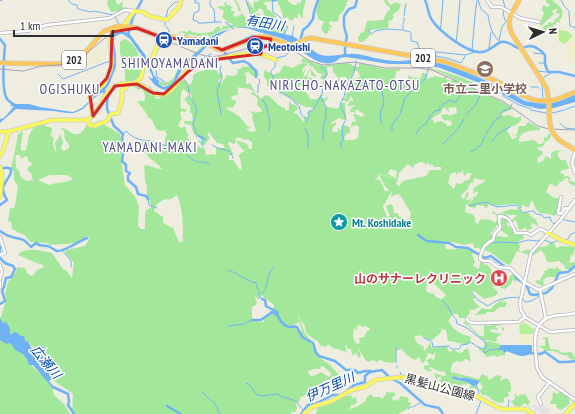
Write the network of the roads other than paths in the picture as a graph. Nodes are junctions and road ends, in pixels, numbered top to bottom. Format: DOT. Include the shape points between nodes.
graph roads {
  1 [pos="181,0"];
  2 [pos="487,0"];
  3 [pos="519,0"];
  4 [pos="136,11"];
  5 [pos="512,13"];
  6 [pos="539,22"];
  7 [pos="124,26"];
  8 [pos="0,33"];
  9 [pos="161,37"];
  10 [pos="254,38"];
  11 [pos="271,39"];
  12 [pos="254,44"];
  13 [pos="261,54"];
  14 [pos="276,60"];
  15 [pos="3,63"];
  16 [pos="135,83"];
  17 [pos="128,84"];
  18 [pos="575,92"];
  19 [pos="548,101"];
  20 [pos="93,116"];
  21 [pos="87,120"];
  22 [pos="9,131"];
  23 [pos="0,132"];
  24 [pos="575,150"];
  25 [pos="0,156"];
  26 [pos="0,169"];
  27 [pos="575,173"];
  28 [pos="0,197"];
  29 [pos="560,197"];
  30 [pos="575,200"];
  31 [pos="569,209"];
  32 [pos="548,233"];
  33 [pos="0,237"];
  34 [pos="575,245"];
  35 [pos="0,255"];
  36 [pos="0,265"];
  37 [pos="575,274"];
  38 [pos="0,280"];
  39 [pos="524,282"];
  40 [pos="0,287"];
  41 [pos="540,290"];
  42 [pos="575,313"];
  43 [pos="525,317"];
  44 [pos="467,319"];
  45 [pos="546,319"];
  46 [pos="539,326"];
  47 [pos="575,330"];
  48 [pos="550,382"];
  49 [pos="575,400"];
  50 [pos="541,404"];
  51 [pos="575,404"];
  52 [pos="304,414"];
  53 [pos="534,414"];
  54 [pos="565,414"];
  1 -- 4 [label="main road" via="179,7 167,20"];
  2 -- 5 [label="street" via="491,7 501,7"];
  3 -- 5 [label="highway"];
  4 -- 7 [label="main road"];
  4 -- 8 [label="street" via="124,10 110,18"];
  5 -- 6 [label="street" via="526,20"];
  5 -- 19 [label="highway" via="509,19 510,27 547,89"];
  7 -- 9 [label="highway, 202"];
  7 -- 15 [label="highway, 202" via="113,26 104,31 84,54 68,63"];
  7 -- 20 [label="main road" via="112,32 110,71 104,84 90,97"];
  9 -- 10 [label="highway, 202" via="201,39 217,49"];
  9 -- 16 [label="main road" via="150,62 145,64 141,78"];
  10 -- 11 [label="highway, 202" via="260,36"];
  10 -- 12 [label="main road"];
  11 -- 13 [label="street" via="269,45 261,48"];
  11 -- 19 [label="highway, 202" via="293,45 312,38 440,60 504,85 526,98"];
  13 -- 14 [label="main road"];
  13 -- 16 [label="main road" via="219,59 197,66 164,94 158,95"];
  16 -- 17 [label="main road"];
  17 -- 20 [label="main road" via="116,86"];
  17 -- 21 [label="main road" via="122,90 118,113 110,115 107,120 94,126"];
  18 -- 19 [label="highway"];
  19 -- 24 [label="highway, bridge" via="551,127"];
  20 -- 21 [label="main road"];
  21 -- 22 [label="main road" via="52,120"];
  22 -- 23 [label="main road"];
  22 -- 25 [label="main road"];
  24 -- 27 [label="street" via="572,163"];
  26 -- 28 [label="main road"];
  29 -- 31 [label="street" via="558,213 561,214 565,208"];
  30 -- 31 [label="street"];
  31 -- 32 [label="street"];
  32 -- 34 [label="main road"];
  32 -- 39 [label="street" via="531,253"];
  32 -- 39 [label="street" via="540,229 531,235 516,233 509,220 499,216 500,228 493,240 485,245 481,260 490,261 498,267 510,268"];
  33 -- 35 [label="street" via="5,253"];
  36 -- 38 [label="street"];
  37 -- 41 [label="street"];
  38 -- 40 [label="street"];
  39 -- 41 [label="street"];
  39 -- 43 [label="street" via="520,305"];
  41 -- 45 [label="street"];
  42 -- 45 [label="street"];
  43 -- 44 [label="street" via="519,322 475,324"];
  43 -- 46 [label="street"];
  45 -- 46 [label="street"];
  46 -- 47 [label="street" via="551,332"];
  46 -- 48 [label="street" via="536,335 539,372"];
  48 -- 49 [label="street"];
  48 -- 50 [label="street" via="538,397"];
  51 -- 54 [label="main road"];
  52 -- 53 [label="main road, 黒髪山公園線" via="314,406 365,387 375,380 399,377 409,377 472,394 501,409 524,409"];
}
